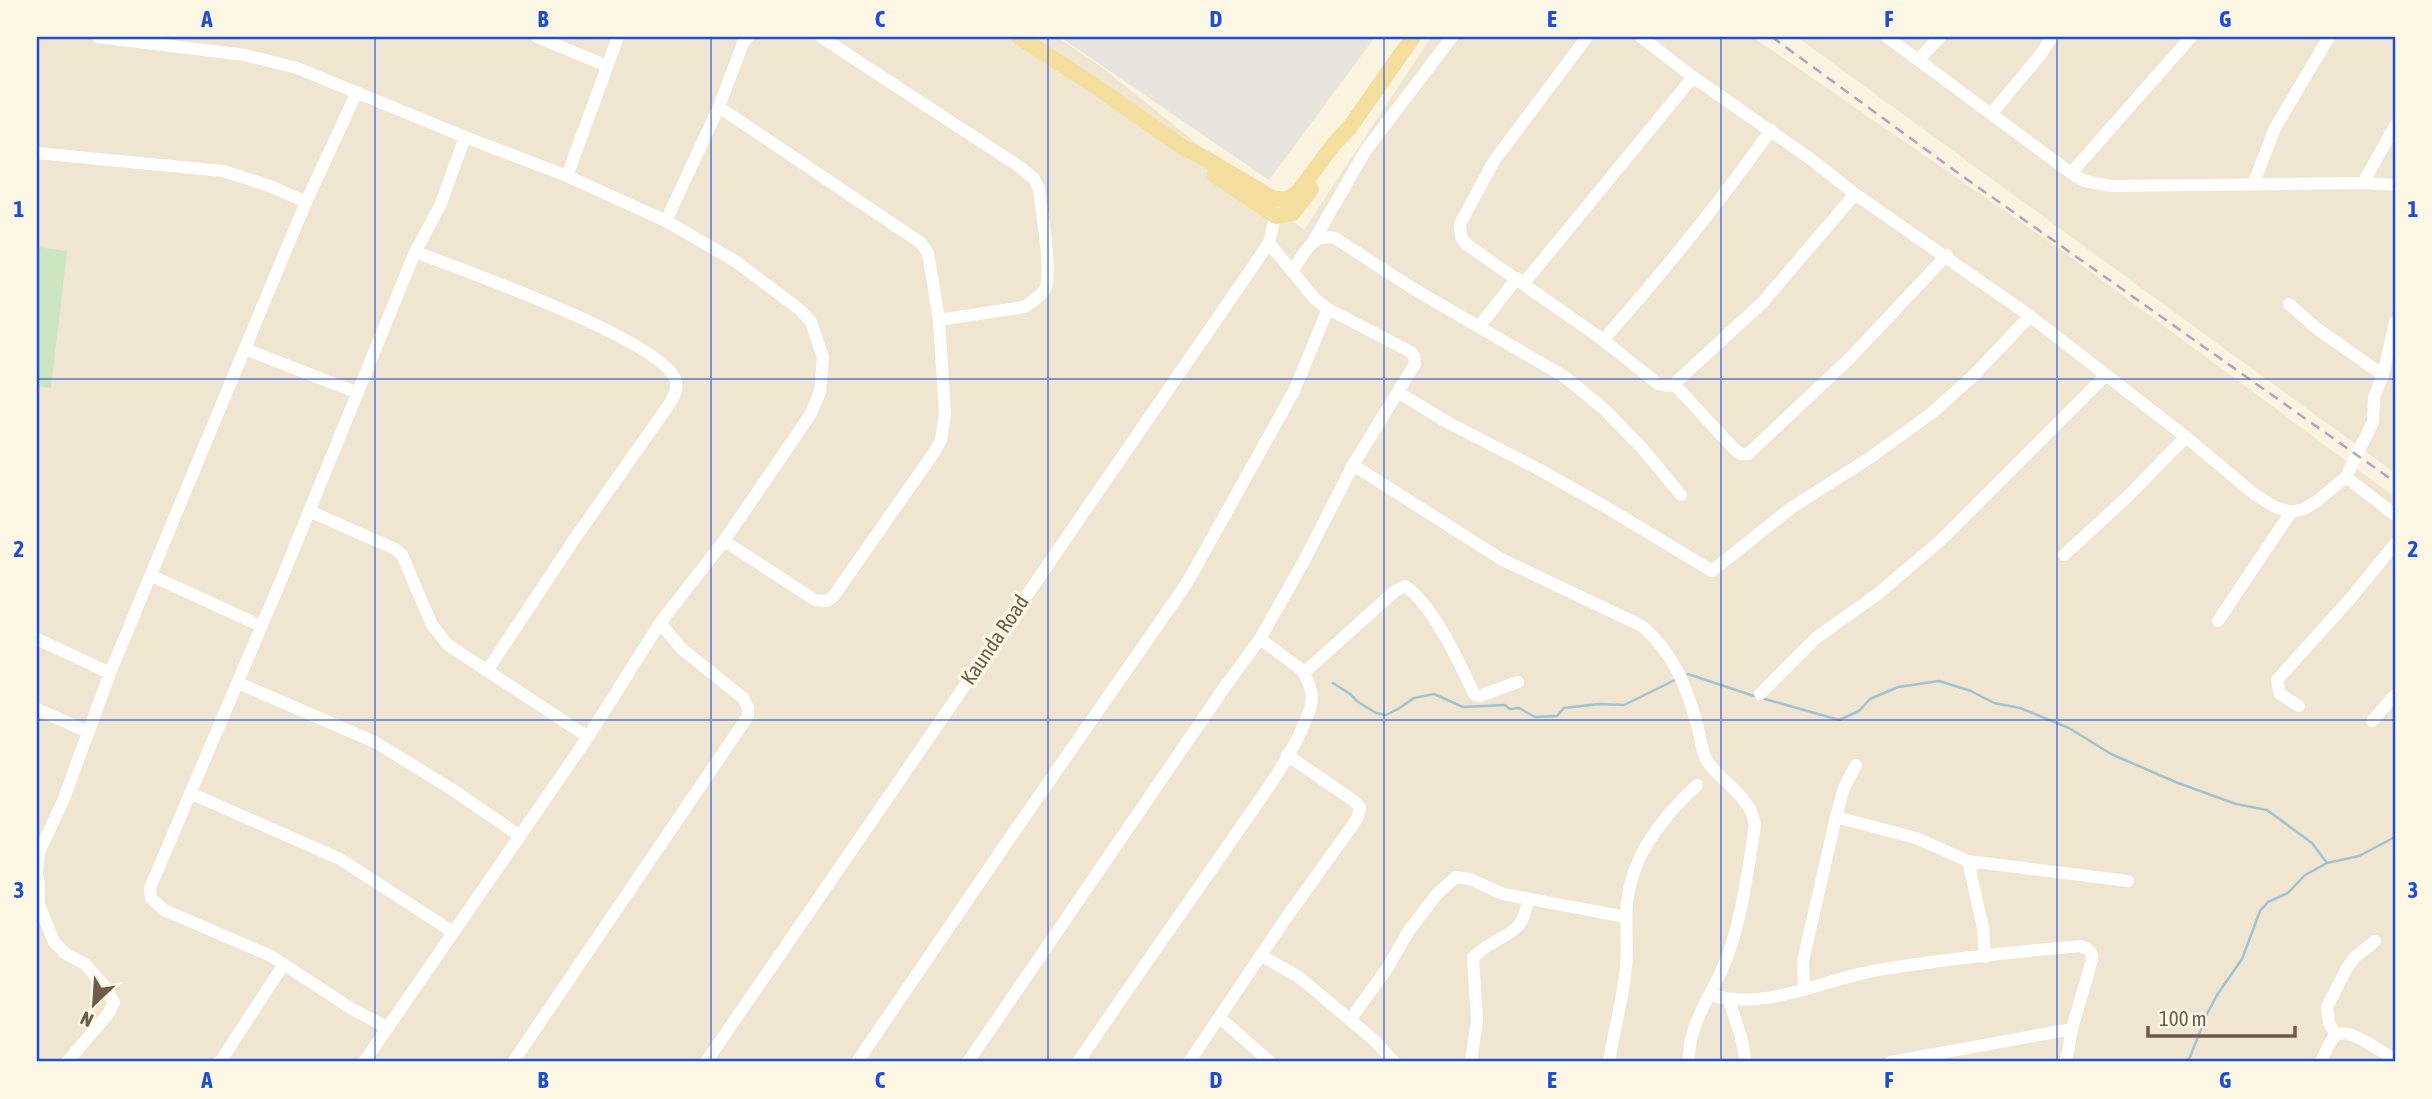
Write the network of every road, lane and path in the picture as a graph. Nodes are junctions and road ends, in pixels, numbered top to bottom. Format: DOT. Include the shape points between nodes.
graph roads {
  1 [pos="99,37"];
  2 [pos="537,37"];
  3 [pos="618,37"];
  4 [pos="748,37"];
  5 [pos="821,37"];
  6 [pos="1019,37"];
  7 [pos="1413,37"];
  8 [pos="1452,37"];
  9 [pos="1587,37"];
  10 [pos="1641,37"];
  11 [pos="1887,37"];
  12 [pos="1940,37"];
  13 [pos="2052,37"];
  14 [pos="2191,37"];
  15 [pos="2329,37"];
  16 [pos="1918,60"];
  17 [pos="607,66"];
  18 [pos="1693,76"];
  19 [pos="357,92"];
  20 [pos="719,107"];
  21 [pos="1991,114"];
  22 [pos="2395,126"];
  23 [pos="1771,130"];
  24 [pos="465,138"];
  25 [pos="37,153"];
  26 [pos="2071,173"];
  27 [pos="567,176"];
  28 [pos="2363,183"];
  29 [pos="2253,184"];
  30 [pos="2395,185"];
  31 [pos="1855,194"];
  32 [pos="306,202"];
  33 [pos="1270,205"];
  34 [pos="666,221"];
  35 [pos="1314,240"];
  36 [pos="1269,243"];
  37 [pos="415,253"];
  38 [pos="1947,256"];
  39 [pos="1292,272"];
  40 [pos="1520,281"];
  41 [pos="2289,304"];
  42 [pos="1328,309"];
  43 [pos="2030,316"];
  44 [pos="939,320"];
  45 [pos="2395,322"];
  46 [pos="1479,327"];
  47 [pos="1603,340"];
  48 [pos="245,349"];
  49 [pos="2106,375"];
  50 [pos="2383,375"];
  51 [pos="1674,384"];
  52 [pos="358,393"];
  53 [pos="1399,393"];
  54 [pos="2186,437"];
  55 [pos="1353,465"];
  56 [pos="2346,477"];
  57 [pos="1681,495"];
  58 [pos="309,511"];
  59 [pos="2291,512"];
  60 [pos="2395,515"];
  61 [pos="724,541"];
  62 [pos="2395,544"];
  63 [pos="2064,555"];
  64 [pos="152,576"];
  65 [pos="2218,621"];
  66 [pos="660,623"];
  67 [pos="261,625"];
  68 [pos="37,639"];
  69 [pos="1260,639"];
  70 [pos="1302,670"];
  71 [pos="487,671"];
  72 [pos="110,673"];
  73 [pos="1518,682"];
  74 [pos="237,683"];
  75 [pos="1760,694"];
  76 [pos="2395,695"];
  77 [pos="2300,706"];
  78 [pos="37,709"];
  79 [pos="2372,721"];
  80 [pos="88,732"];
  81 [pos="589,737"];
  82 [pos="1287,755"];
  83 [pos="1856,765"];
  84 [pos="1697,785"];
  85 [pos="190,793"];
  86 [pos="1836,817"];
  87 [pos="520,836"];
  88 [pos="1968,861"];
  89 [pos="37,872"];
  90 [pos="2128,881"];
  91 [pos="1528,899"];
  92 [pos="40,907"];
  93 [pos="1626,917"];
  94 [pos="37,920"];
  95 [pos="453,932"];
  96 [pos="2375,940"];
  97 [pos="1262,956"];
  98 [pos="1985,957"];
  99 [pos="284,964"];
  100 [pos="1804,989"];
  101 [pos="1710,995"];
  102 [pos="1729,1000"];
  103 [pos="1220,1018"];
  104 [pos="1350,1020"];
  105 [pos="388,1028"];
  106 [pos="2072,1029"];
  107 [pos="2336,1035"];
  108 [pos="2393,1054"];
  109 [pos="67,1062"];
  110 [pos="220,1062"];
  111 [pos="365,1062"];
  112 [pos="513,1062"];
  113 [pos="706,1062"];
  114 [pos="857,1062"];
  115 [pos="968,1062"];
  116 [pos="1078,1062"];
  117 [pos="1189,1062"];
  118 [pos="1270,1062"];
  119 [pos="1394,1062"];
  120 [pos="1471,1062"];
  121 [pos="1609,1062"];
  122 [pos="1689,1062"];
  123 [pos="1746,1062"];
  124 [pos="1891,1062"];
  125 [pos="2066,1062"];
  126 [pos="2321,1062"];
  1 -- 19 [label="street" via="269,60"];
  2 -- 17 [label="street"];
  3 -- 17 [label="street"];
  4 -- 20 [label="street"];
  5 -- 44 [label="street" via="1020,167 1039,188 1048,275 1044,291 1024,307"];
  6 -- 33 [label="main road"];
  7 -- 33 [label="main road" via="1298,192"];
  8 -- 35 [label="street" via="1366,150"];
  9 -- 40 [label="street" via="1494,161 1460,224 1466,244"];
  10 -- 18 [label="street"];
  11 -- 16 [label="street"];
  12 -- 16 [label="street"];
  13 -- 21 [label="street"];
  14 -- 26 [label="street"];
  15 -- 29 [label="street" via="2275,128"];
  16 -- 21 [label="street"];
  17 -- 27 [label="street"];
  18 -- 23 [label="street"];
  18 -- 40 [label="street"];
  19 -- 24 [label="street"];
  19 -- 32 [label="street"];
  20 -- 34 [label="street"];
  20 -- 44 [label="street" via="921,243 928,253"];
  21 -- 26 [label="street"];
  22 -- 28 [label="street"];
  23 -- 31 [label="street"];
  23 -- 47 [label="street" via="1708,217"];
  24 -- 27 [label="street"];
  24 -- 37 [label="street" via="440,205"];
  25 -- 32 [label="street" via="223,171"];
  26 -- 29 [label="street" via="2111,186"];
  27 -- 34 [label="street"];
  28 -- 29 [label="street"];
  28 -- 30 [label="street"];
  31 -- 38 [label="street"];
  31 -- 51 [label="street" via="1762,303"];
  32 -- 48 [label="street"];
  33 -- 36 [label="street, Kaunda Road"];
  34 -- 61 [label="street" via="735,261 799,309 811,322 823,357 820,392 810,415"];
  35 -- 39 [label="street"];
  35 -- 46 [label="street" via="1335,238"];
  36 -- 39 [label="street"];
  36 -- 113 [label="street, Kaunda Road"];
  37 -- 52 [label="street"];
  37 -- 71 [label="street" via="498,282 604,329 656,360 676,380 668,406"];
  38 -- 43 [label="street"];
  38 -- 51 [label="street" via="1849,359 1748,454 1736,451"];
  39 -- 42 [label="street"];
  40 -- 46 [label="street"];
  40 -- 47 [label="street"];
  41 -- 50 [label="street"];
  42 -- 53 [label="street" via="1414,356 1415,364"];
  42 -- 114 [label="street" via="1294,391 1187,583"];
  43 -- 49 [label="street"];
  43 -- 53 [label="street" via="1933,412 1791,508 1712,571"];
  44 -- 61 [label="street" via="941,439 832,597 815,600"];
  45 -- 50 [label="street"];
  46 -- 57 [label="street" via="1585,393 1642,448"];
  47 -- 51 [label="street" via="1658,384"];
  48 -- 52 [label="street"];
  48 -- 64 [label="street"];
  49 -- 54 [label="street"];
  49 -- 75 [label="street" via="1941,540 1816,638"];
  50 -- 56 [label="street" via="2374,397 2373,422"];
  52 -- 58 [label="street"];
  53 -- 55 [label="street"];
  54 -- 59 [label="street" via="2254,494"];
  54 -- 63 [label="street"];
  55 -- 69 [label="street"];
  55 -- 101 [label="street" via="1501,559 1642,626 1670,655 1693,712 1703,754 1754,814 1733,940"];
  56 -- 59 [label="street" via="2317,501"];
  56 -- 60 [label="street"];
  58 -- 67 [label="street"];
  58 -- 71 [label="street" via="402,555 432,625 448,645"];
  59 -- 65 [label="street"];
  61 -- 66 [label="street"];
  62 -- 77 [label="street" via="2277,680 2280,694"];
  64 -- 67 [label="street"];
  64 -- 72 [label="street"];
  66 -- 81 [label="street"];
  66 -- 112 [label="street" via="682,649 743,698 748,716"];
  67 -- 74 [label="street"];
  68 -- 72 [label="street"];
  69 -- 70 [label="street"];
  69 -- 115 [label="street"];
  70 -- 73 [label="street" via="1312,668 1405,586 1421,601 1452,649 1474,694"];
  70 -- 82 [label="street" via="1310,684 1311,706"];
  71 -- 81 [label="street"];
  72 -- 80 [label="street"];
  74 -- 85 [label="street"];
  74 -- 87 [label="street" via="374,742"];
  76 -- 79 [label="street"];
  78 -- 80 [label="street"];
  80 -- 89 [label="street" via="39,852"];
  81 -- 87 [label="street"];
  82 -- 97 [label="street" via="1360,808 1357,820"];
  82 -- 116 [label="street"];
  83 -- 86 [label="street" via="1843,788"];
  84 -- 93 [label="street" via="1648,841 1631,881"];
  85 -- 95 [label="street" via="340,859"];
  85 -- 99 [label="street" via="150,888 151,898 164,911"];
  86 -- 88 [label="street" via="1916,838"];
  86 -- 100 [label="street" via="1803,961"];
  87 -- 95 [label="street"];
  88 -- 90 [label="street"];
  88 -- 98 [label="street"];
  89 -- 92 [label="street"];
  91 -- 93 [label="street"];
  91 -- 104 [label="street" via="1456,877 1408,932"];
  91 -- 120 [label="street" via="1525,916 1515,931 1473,957 1477,1020"];
  92 -- 94 [label="street"];
  92 -- 109 [label="street" via="54,942 85,964 114,1003"];
  93 -- 121 [label="street" via="1625,981"];
  95 -- 105 [label="street"];
  96 -- 107 [label="street" via="2354,958 2327,1007"];
  97 -- 103 [label="street"];
  97 -- 104 [label="street" via="1299,977"];
  98 -- 100 [label="street" via="1875,970"];
  98 -- 106 [label="street" via="2081,946 2089,949 2092,960"];
  99 -- 105 [label="street"];
  99 -- 110 [label="street"];
  100 -- 102 [label="street" via="1779,997"];
  101 -- 102 [label="street"];
  101 -- 122 [label="street" via="1692,1032"];
  102 -- 123 [label="street"];
  103 -- 117 [label="street"];
  103 -- 118 [label="street"];
  104 -- 119 [label="street"];
  105 -- 111 [label="street"];
  106 -- 124 [label="street"];
  106 -- 125 [label="street"];
  107 -- 108 [label="street" via="2351,1034"];
  107 -- 126 [label="street"];
}
